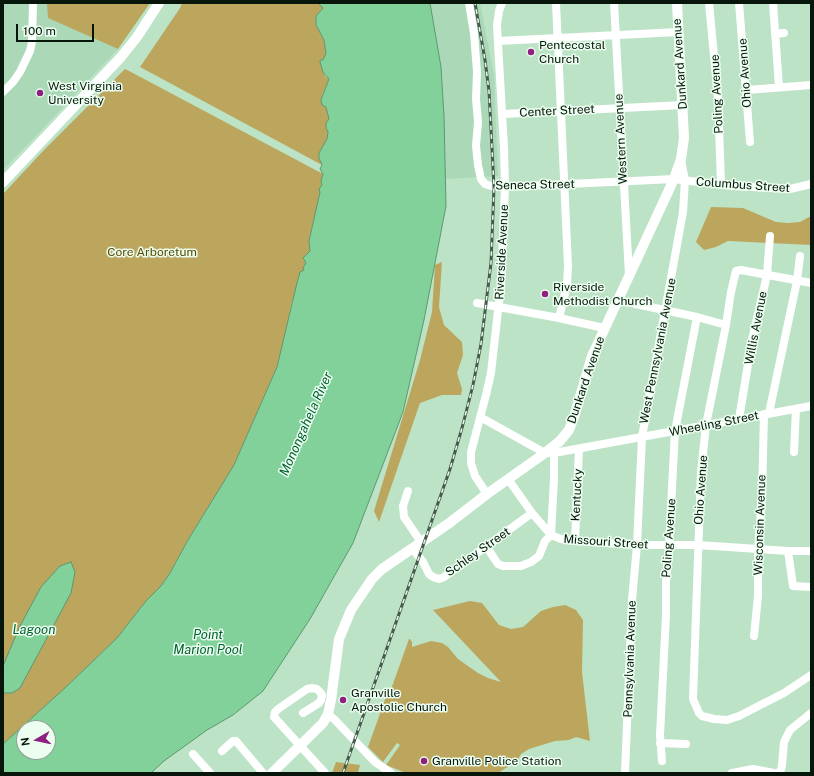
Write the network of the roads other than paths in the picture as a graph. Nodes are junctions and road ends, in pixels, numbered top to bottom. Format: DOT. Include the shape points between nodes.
graph roads {
  1 [pos="33,3"];
  2 [pos="159,3"];
  3 [pos="469,3"];
  4 [pos="502,3"];
  5 [pos="556,3"];
  6 [pos="614,3"];
  7 [pos="677,3"];
  8 [pos="709,3"];
  9 [pos="739,3"];
  10 [pos="773,3"];
  11 [pos="678,32"];
  12 [pos="784,33"];
  13 [pos="775,34"];
  14 [pos="616,35"];
  15 [pos="557,37"];
  16 [pos="498,41"];
  17 [pos="811,85"];
  18 [pos="779,87"];
  19 [pos="747,90"];
  20 [pos="3,92"];
  21 [pos="683,105"];
  22 [pos="619,108"];
  23 [pos="561,112"];
  24 [pos="503,114"];
  25 [pos="750,142"];
  26 [pos="681,159"];
  27 [pos="674,179"];
  28 [pos="685,180"];
  29 [pos="3,182"];
  30 [pos="623,182"];
  31 [pos="564,184"];
  32 [pos="721,184"];
  33 [pos="811,184"];
  34 [pos="505,187"];
  35 [pos="770,236"];
  36 [pos="800,256"];
  37 [pos="629,275"];
  38 [pos="767,275"];
  39 [pos="797,281"];
  40 [pos="811,283"];
  41 [pos="617,300"];
  42 [pos="477,303"];
  43 [pos="498,307"];
  44 [pos="666,311"];
  45 [pos="697,317"];
  46 [pos="559,318"];
  47 [pos="726,325"];
  48 [pos="604,328"];
  49 [pos="811,406"];
  50 [pos="796,408"];
  51 [pos="767,414"];
  52 [pos="480,417"];
  53 [pos="739,419"];
  54 [pos="706,425"];
  55 [pos="675,431"];
  56 [pos="642,437"];
  57 [pos="580,449"];
  58 [pos="794,452"];
  59 [pos="550,453"];
  60 [pos="508,479"];
  61 [pos="408,490"];
  62 [pos="487,494"];
  63 [pos="532,514"];
  64 [pos="551,535"];
  65 [pos="575,541"];
  66 [pos="421,542"];
  67 [pos="637,545"];
  68 [pos="669,545"];
  69 [pos="698,545"];
  70 [pos="486,546"];
  71 [pos="412,548"];
  72 [pos="758,548"];
  73 [pos="788,551"];
  74 [pos="811,551"];
  75 [pos="811,587"];
  76 [pos="754,636"];
  77 [pos="811,675"];
  78 [pos="327,696"];
  79 [pos="303,713"];
  80 [pos="811,713"];
  81 [pos="328,714"];
  82 [pos="660,743"];
  83 [pos="686,744"];
  84 [pos="300,746"];
  85 [pos="222,751"];
  86 [pos="193,754"];
  87 [pos="662,761"];
  88 [pos="210,773"];
  89 [pos="263,773"];
  90 [pos="272,773"];
  91 [pos="325,773"];
  92 [pos="391,773"];
  93 [pos="625,773"];
  94 [pos="732,773"];
  95 [pos="774,773"];
  96 [pos="778,773"];
  1 -- 20 [label="street" via="30,51 20,72"];
  2 -- 29 [label="main road" via="121,57"];
  3 -- 34 [label="street, Seneca Street" via="477,72 476,146 481,179 485,184 494,187"];
  4 -- 16 [label="street, Riverside Avenue" via="497,25"];
  5 -- 15 [label="street"];
  6 -- 14 [label="street, Western Avenue"];
  7 -- 11 [label="main road, Dunkard Avenue"];
  8 -- 32 [label="street, Poling Avenue" via="717,91"];
  9 -- 19 [label="street, Ohio Avenue"];
  10 -- 13 [label="street"];
  11 -- 14 [label="street"];
  11 -- 21 [label="main road, Dunkard Avenue"];
  12 -- 13 [label="street"];
  13 -- 18 [label="street"];
  14 -- 15 [label="street"];
  14 -- 22 [label="street, Western Avenue"];
  15 -- 16 [label="street"];
  15 -- 23 [label="street"];
  16 -- 24 [label="street, Riverside Avenue"];
  17 -- 18 [label="street"];
  18 -- 19 [label="street"];
  19 -- 25 [label="street, Ohio Avenue"];
  21 -- 22 [label="street, Center Street"];
  21 -- 26 [label="main road, Dunkard Avenue" via="684,138"];
  22 -- 23 [label="street, Center Street"];
  22 -- 30 [label="street, Western Avenue"];
  23 -- 24 [label="street, Center Street"];
  23 -- 31 [label="street"];
  24 -- 34 [label="street, Riverside Avenue"];
  26 -- 27 [label="main road, Dunkard Avenue"];
  26 -- 28 [label="street, West Pennsylvania Avenue"];
  27 -- 28 [label="street, Columbus Street"];
  27 -- 30 [label="street, Seneca Street"];
  27 -- 37 [label="main road, Dunkard Avenue"];
  28 -- 32 [label="street, Columbus Street"];
  28 -- 44 [label="street, West Pennsylvania Avenue" via="683,212"];
  30 -- 31 [label="street, Seneca Street"];
  30 -- 37 [label="street, Western Avenue"];
  31 -- 34 [label="street, Seneca Street"];
  31 -- 46 [label="street" via="568,276"];
  32 -- 33 [label="street, Columbus Street" via="790,189"];
  34 -- 43 [label="street, Riverside Avenue" via="503,257"];
  35 -- 38 [label="street, Willis Avenue"];
  36 -- 39 [label="street, Wisconsin Avenue"];
  37 -- 41 [label="main road, Dunkard Avenue"];
  38 -- 39 [label="street"];
  38 -- 47 [label="street, Ohio Avenue" via="736,271"];
  38 -- 53 [label="street, Willis Avenue" via="752,340"];
  39 -- 40 [label="street"];
  39 -- 51 [label="street, Wisconsin Avenue"];
  41 -- 44 [label="street"];
  41 -- 48 [label="main road, Dunkard Avenue"];
  42 -- 43 [label="street"];
  43 -- 46 [label="street"];
  43 -- 52 [label="street, Riverside Avenue" via="491,373"];
  44 -- 45 [label="street"];
  44 -- 56 [label="street, West Pennsylvania Avenue" via="654,363"];
  45 -- 47 [label="street"];
  45 -- 55 [label="street, Poling Avenue"];
  46 -- 48 [label="street"];
  47 -- 54 [label="street, Ohio Avenue"];
  48 -- 59 [label="main road, Dunkard Avenue" via="592,356 569,430"];
  49 -- 50 [label="street, Wheeling Street"];
  50 -- 51 [label="street, Wheeling Street"];
  50 -- 58 [label="street"];
  51 -- 53 [label="street, Wheeling Street"];
  51 -- 72 [label="street, Wisconsin Avenue"];
  52 -- 59 [label="street"];
  52 -- 62 [label="street, Riverside Avenue" via="471,452 471,463 475,476"];
  53 -- 54 [label="street, Wheeling Street"];
  54 -- 55 [label="street, Wheeling Street"];
  54 -- 69 [label="street, Ohio Avenue"];
  55 -- 56 [label="street, Wheeling Street"];
  55 -- 68 [label="street, Poling Avenue"];
  56 -- 57 [label="street, Wheeling Street"];
  56 -- 67 [label="street, West Pennsylvania Avenue"];
  57 -- 59 [label="street, Wheeling Street"];
  57 -- 65 [label="street, Kentucky"];
  59 -- 60 [label="main road, Dunkard Avenue"];
  59 -- 64 [label="street" via="554,478"];
  60 -- 62 [label="main road, Dunkard Avenue"];
  60 -- 63 [label="street, Missouri Street"];
  61 -- 66 [label="street" via="403,506 404,517"];
  62 -- 66 [label="main road, Dunkard Avenue"];
  63 -- 64 [label="street, Missouri Street"];
  63 -- 70 [label="street, Schley Street"];
  64 -- 65 [label="street, Missouri Street"];
  64 -- 70 [label="street" via="545,541 539,556 521,566 498,564"];
  65 -- 67 [label="street, Missouri Street"];
  66 -- 71 [label="main road, Dunkard Avenue"];
  67 -- 68 [label="street, Missouri Street"];
  67 -- 93 [label="street, Pennsylvania Avenue" via="632,600"];
  68 -- 69 [label="street, Missouri Street"];
  68 -- 82 [label="street, Poling Avenue"];
  69 -- 72 [label="street, Missouri Street"];
  69 -- 77 [label="street, Ohio Avenue" via="694,699 702,716 727,720 733,718"];
  70 -- 71 [label="street, Schley Street" via="439,578 429,574"];
  71 -- 78 [label="main road, Dunkard Avenue" via="372,579 351,610 339,639 334,679"];
  72 -- 73 [label="street, Missouri Street"];
  72 -- 76 [label="street, Wisconsin Avenue" via="758,596"];
  73 -- 74 [label="street, Missouri Street"];
  73 -- 75 [label="street" via="794,586"];
  78 -- 79 [label="street"];
  78 -- 81 [label="main road, Dunkard Avenue"];
  78 -- 84 [label="street" via="317,689 307,689 275,712 274,717"];
  80 -- 96 [label="street" via="790,730 784,742 782,765"];
  81 -- 84 [label="main road" via="323,723"];
  81 -- 92 [label="street" via="374,762"];
  82 -- 83 [label="street"];
  82 -- 87 [label="street, Poling Avenue"];
  84 -- 90 [label="main road"];
  84 -- 91 [label="street"];
  85 -- 89 [label="street" via="236,741"];
  86 -- 88 [label="street"];
  94 -- 95 [label="street" via="753,769"];
}
